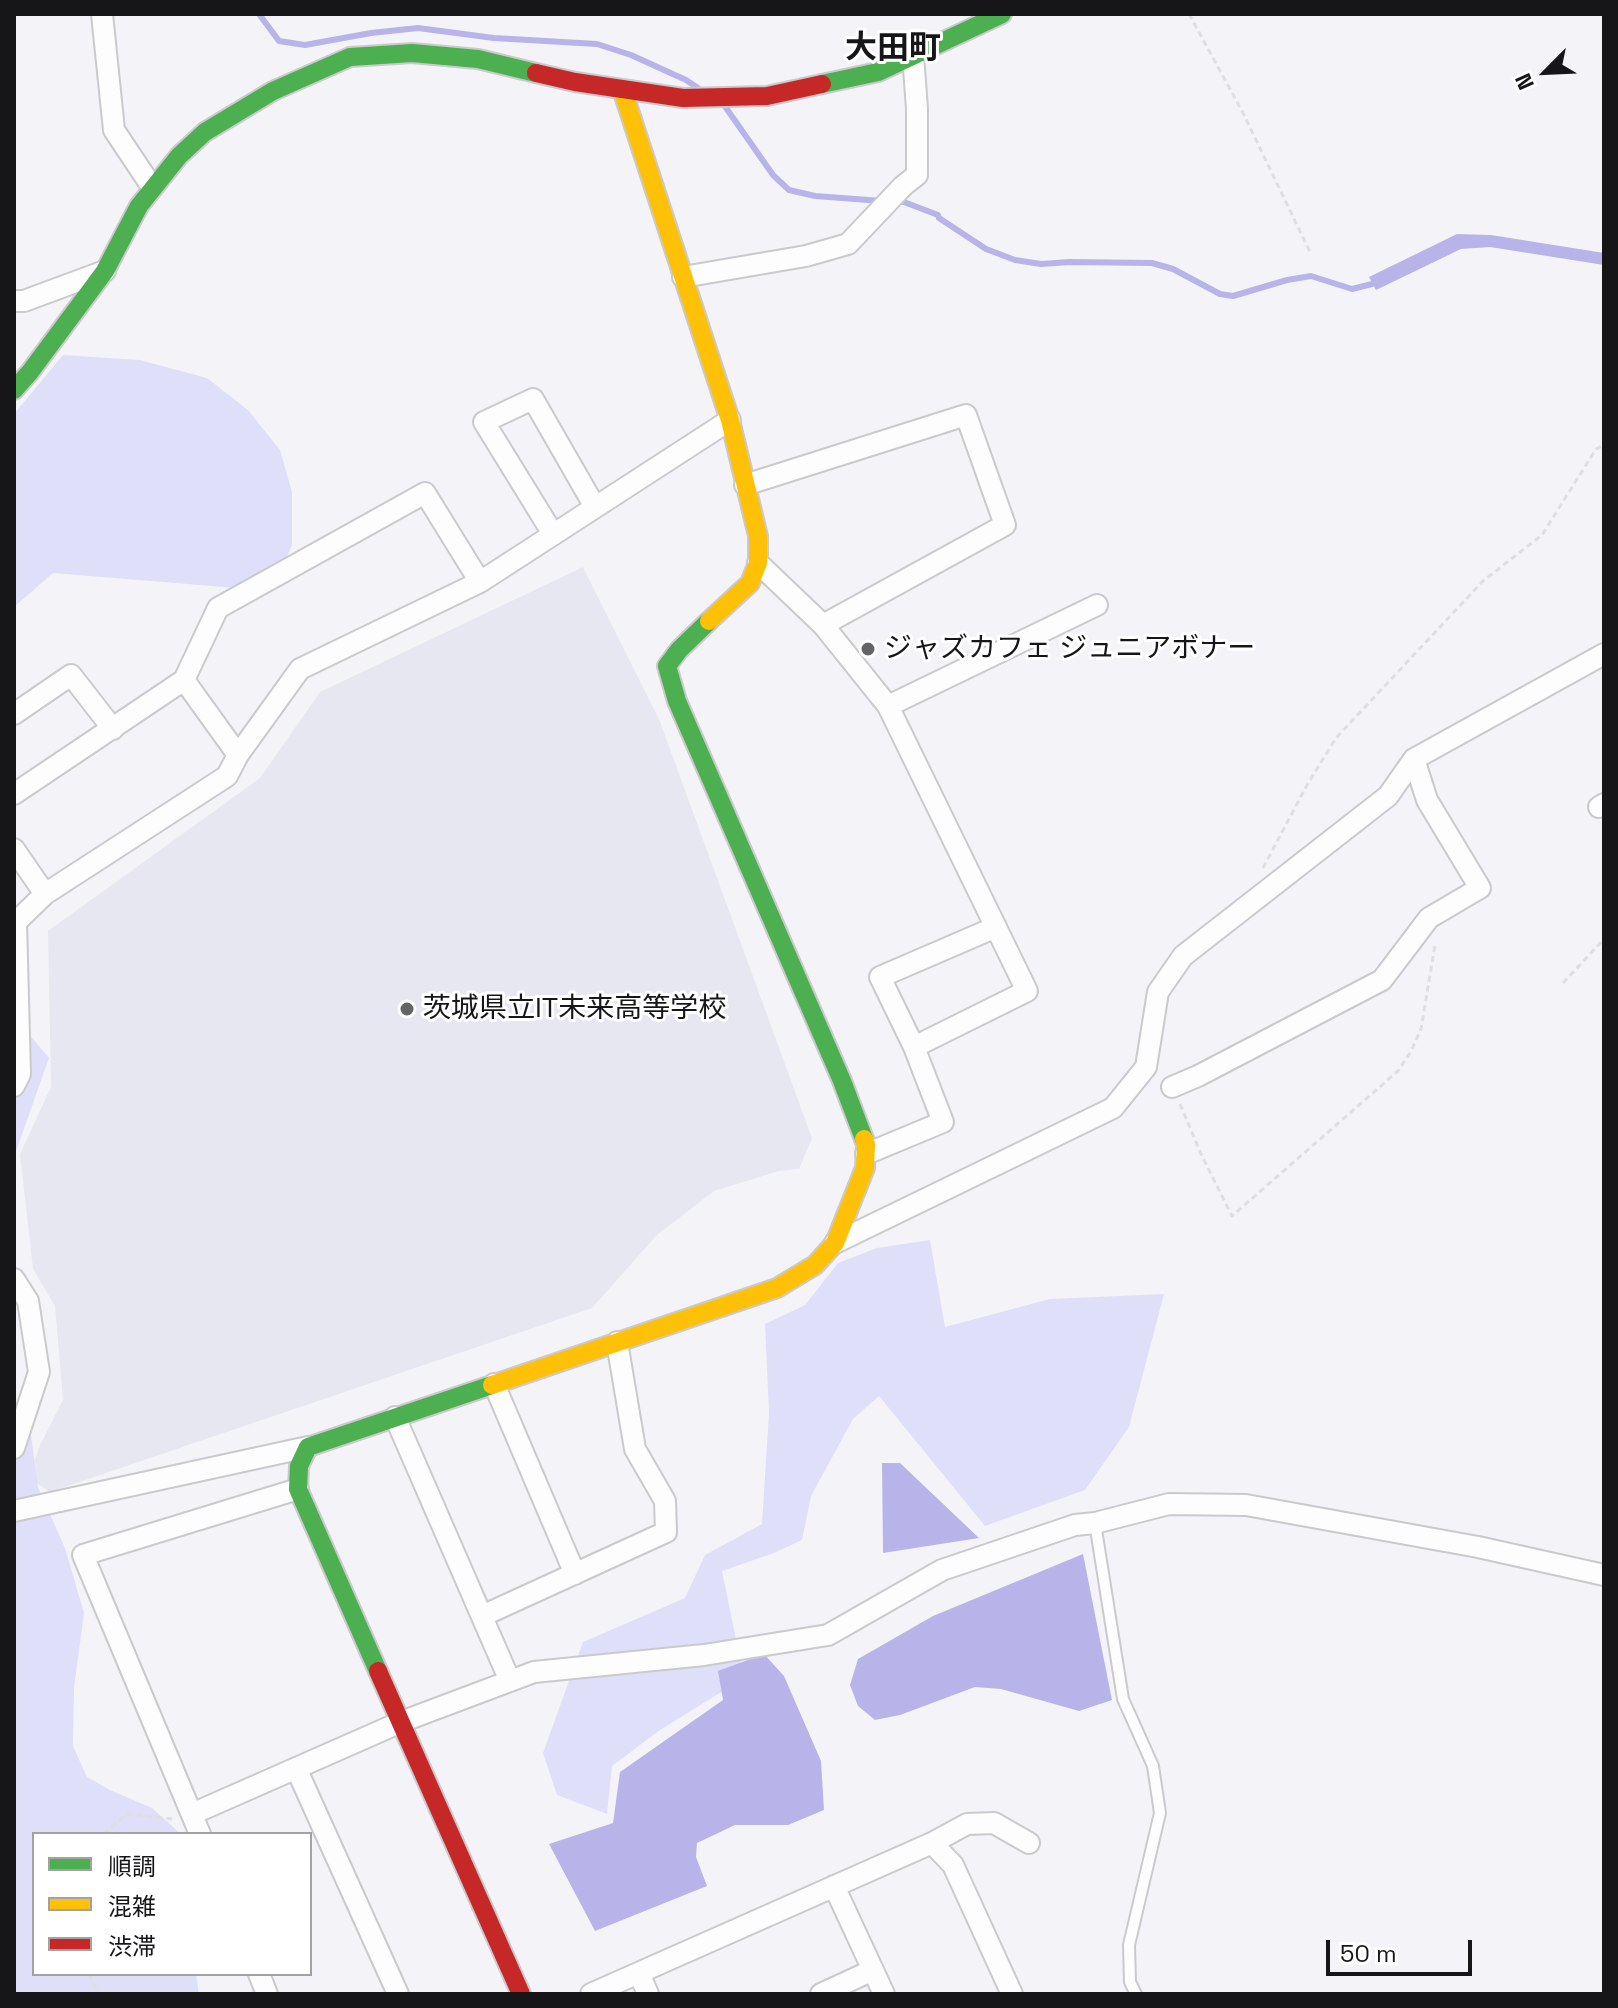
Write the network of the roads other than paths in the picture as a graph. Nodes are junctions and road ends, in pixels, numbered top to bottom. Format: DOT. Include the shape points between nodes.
graph roads {
  1 [pos="102,14"];
  2 [pos="1002,14"];
  3 [pos="913,55"];
  4 [pos="622,89"];
  5 [pos="152,187"];
  6 [pos="105,271"];
  7 [pos="683,277"];
  8 [pos="14,301"];
  9 [pos="14,390"];
  10 [pos="730,420"];
  11 [pos="745,485"];
  12 [pos="595,507"];
  13 [pos="553,534"];
  14 [pos="758,563"];
  15 [pos="480,582"];
  16 [pos="1097,605"];
  17 [pos="823,625"];
  18 [pos="1604,654"];
  19 [pos="184,680"];
  20 [pos="888,706"];
  21 [pos="14,714"];
  22 [pos="113,729"];
  23 [pos="238,755"];
  24 [pos="1414,759"];
  25 [pos="14,794"];
  26 [pos="14,849"];
  27 [pos="45,894"];
  28 [pos="996,927"];
  29 [pos="914,1047"];
  30 [pos="14,1086"];
  31 [pos="1172,1087"];
  32 [pos="866,1154"];
  33 [pos="835,1243"];
  34 [pos="14,1279"];
  35 [pos="617,1342"];
  36 [pos="494,1384"];
  37 [pos="395,1417"];
  38 [pos="308,1447"];
  39 [pos="14,1448"];
  40 [pos="298,1489"];
  41 [pos="14,1511"];
  42 [pos="1095,1523"];
  43 [pos="575,1574"];
  44 [pos="1604,1575"];
  45 [pos="482,1616"];
  46 [pos="510,1681"];
  47 [pos="401,1722"];
  48 [pos="296,1768"];
  49 [pos="192,1814"];
  50 [pos="199,1832"];
  51 [pos="932,1843"];
  52 [pos="1029,1843"];
  53 [pos="834,1886"];
  54 [pos="873,1970"];
  55 [pos="639,1973"];
  56 [pos="398,1994"];
  57 [pos="521,1994"];
  58 [pos="591,1994"];
  59 [pos="648,1994"];
  60 [pos="821,1994"];
  61 [pos="884,1994"];
  62 [pos="1012,1994"];
  63 [pos="1136,1994"];
  1 -- 5 [label="street" via="114,130"];
  2 -- 3 [label="street"];
  3 -- 4 [label="street" via="878,72 767,96 683,98"];
  3 -- 7 [label="street" via="917,175 848,244"];
  4 -- 5 [label="street" via="478,59 412,53 350,57 273,91 205,132"];
  4 -- 7 [label="street"];
  5 -- 6 [label="street"];
  6 -- 8 [label="street"];
  6 -- 9 [label="street"];
  7 -- 10 [label="street"];
  10 -- 11 [label="street"];
  10 -- 12 [label="street"];
  11 -- 14 [label="street" via="758,536"];
  11 -- 17 [label="street" via="966,415 1005,525"];
  12 -- 13 [label="street"];
  12 -- 13 [label="street" via="533,399 484,422"];
  13 -- 15 [label="street"];
  14 -- 17 [label="street"];
  14 -- 32 [label="street" via="750,583 667,666 677,701 842,1081"];
  15 -- 19 [label="street" via="425,493 218,608"];
  15 -- 23 [label="street" via="300,669"];
  16 -- 20 [label="street"];
  17 -- 20 [label="street"];
  18 -- 24 [label="street"];
  19 -- 22 [label="street"];
  19 -- 23 [label="street"];
  20 -- 28 [label="street"];
  21 -- 22 [label="street" via="71,675"];
  22 -- 25 [label="street"];
  23 -- 27 [label="street" via="227,776"];
  24 -- 31 [label="street" via="1427,800 1480,888 1429,918 1382,980"];
  24 -- 33 [label="street" via="1388,796 1183,956 1158,992 1146,1067 1113,1108"];
  26 -- 27 [label="street"];
  27 -- 30 [label="street" via="16,922 20,1074"];
  28 -- 29 [label="street" via="1027,991"];
  28 -- 29 [label="street" via="880,977"];
  29 -- 32 [label="street" via="943,1122"];
  32 -- 33 [label="street"];
  33 -- 35 [label="street" via="815,1265 777,1288"];
  34 -- 39 [label="street" via="28,1301 39,1372"];
  35 -- 36 [label="street"];
  35 -- 43 [label="street" via="635,1449 665,1501 666,1532"];
  36 -- 37 [label="street"];
  36 -- 43 [label="street"];
  37 -- 38 [label="street"];
  37 -- 45 [label="street"];
  38 -- 40 [label="street" via="299,1466"];
  38 -- 41 [label="street"];
  40 -- 47 [label="street"];
  40 -- 49 [label="street" via="83,1555"];
  42 -- 44 [label="street" via="1169,1504 1246,1505"];
  42 -- 46 [label="street" via="942,1570 828,1635 704,1655 534,1672"];
  42 -- 63 [label="lane" via="1123,1699 1153,1766 1160,1813 1129,1945 1130,1982"];
  43 -- 45 [label="street"];
  45 -- 46 [label="street"];
  46 -- 47 [label="street"];
  47 -- 48 [label="street"];
  47 -- 57 [label="street"];
  48 -- 49 [label="street"];
  48 -- 56 [label="street"];
  49 -- 50 [label="street"];
  51 -- 52 [label="street" via="967,1824 994,1823"];
  51 -- 53 [label="street"];
  51 -- 62 [label="street" via="953,1865"];
  53 -- 54 [label="street"];
  53 -- 55 [label="street"];
  54 -- 60 [label="street"];
  54 -- 61 [label="street"];
  55 -- 58 [label="street"];
  55 -- 59 [label="street"];
}
